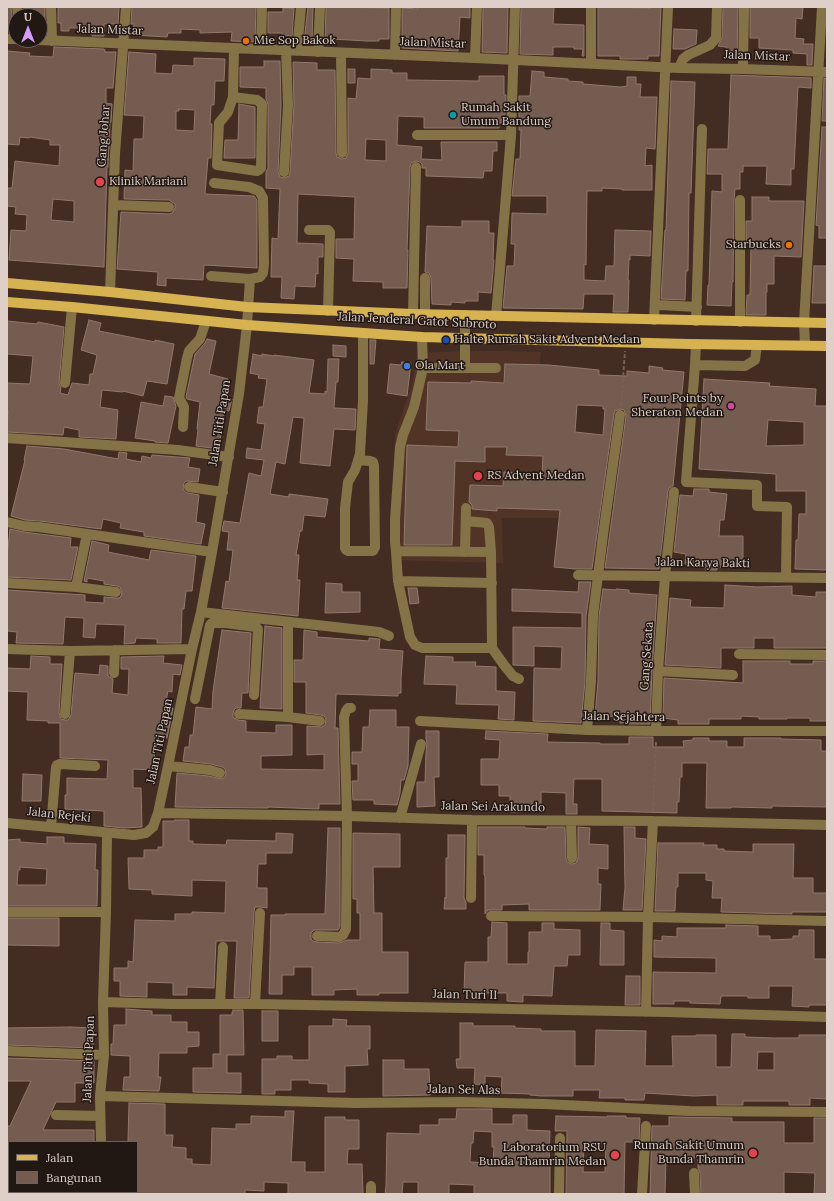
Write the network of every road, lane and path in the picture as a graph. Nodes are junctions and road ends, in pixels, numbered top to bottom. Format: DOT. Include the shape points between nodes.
graph roads {
  1 [pos="51,7"];
  2 [pos="126,7"];
  3 [pos="262,7"];
  4 [pos="301,7"];
  5 [pos="320,7"];
  6 [pos="396,7"];
  7 [pos="477,7"];
  8 [pos="515,7"];
  9 [pos="591,7"];
  10 [pos="668,7"];
  11 [pos="717,7"];
  12 [pos="744,7"];
  13 [pos="822,7"];
  14 [pos="48,41"];
  15 [pos="52,41"];
  16 [pos="123,43"];
  17 [pos="234,48"];
  18 [pos="261,49"];
  19 [pos="292,51"];
  20 [pos="318,52"];
  21 [pos="340,53"];
  22 [pos="395,55"];
  23 [pos="475,58"];
  24 [pos="513,60"];
  25 [pos="591,64"];
  26 [pos="666,68"];
  27 [pos="679,68"];
  28 [pos="743,69"];
  29 [pos="822,72"];
  30 [pos="233,97"];
  31 [pos="702,129"];
  32 [pos="417,135"];
  33 [pos="511,135"];
  34 [pos="342,154"];
  35 [pos="416,167"];
  36 [pos="284,172"];
  37 [pos="214,183"];
  38 [pos="740,200"];
  39 [pos="113,205"];
  40 [pos="169,207"];
  41 [pos="309,230"];
  42 [pos="211,276"];
  43 [pos="425,278"];
  44 [pos="250,279"];
  45 [pos="7,283"];
  46 [pos="110,292"];
  47 [pos="7,302"];
  48 [pos="659,305"];
  49 [pos="72,307"];
  50 [pos="247,307"];
  51 [pos="697,307"];
  52 [pos="328,311"];
  53 [pos="413,314"];
  54 [pos="425,314"];
  55 [pos="465,315"];
  56 [pos="496,316"];
  57 [pos="654,320"];
  58 [pos="206,321"];
  59 [pos="696,321"];
  60 [pos="740,322"];
  61 [pos="804,323"];
  62 [pos="827,323"];
  63 [pos="247,324"];
  64 [pos="363,332"];
  65 [pos="422,336"];
  66 [pos="465,337"];
  67 [pos="625,342"];
  68 [pos="696,344"];
  69 [pos="757,344"];
  70 [pos="805,345"];
  71 [pos="827,346"];
  72 [pos="695,365"];
  73 [pos="423,368"];
  74 [pos="465,368"];
  75 [pos="496,368"];
  76 [pos="65,383"];
  77 [pos="620,415"];
  78 [pos="183,427"];
  79 [pos="7,438"];
  80 [pos="229,457"];
  81 [pos="359,460"];
  82 [pos="189,487"];
  83 [pos="223,492"];
  84 [pos="674,492"];
  85 [pos="466,508"];
  86 [pos="466,521"];
  87 [pos="7,522"];
  88 [pos="86,534"];
  89 [pos="396,551"];
  90 [pos="212,552"];
  91 [pos="465,552"];
  92 [pos="491,552"];
  93 [pos="578,575"];
  94 [pos="599,575"];
  95 [pos="665,576"];
  96 [pos="786,577"];
  97 [pos="827,578"];
  98 [pos="398,581"];
  99 [pos="7,583"];
  100 [pos="492,583"];
  101 [pos="76,587"];
  102 [pos="116,592"];
  103 [pos="201,612"];
  104 [pos="288,622"];
  105 [pos="389,636"];
  106 [pos="492,648"];
  107 [pos="7,649"];
  108 [pos="114,650"];
  109 [pos="70,651"];
  110 [pos="192,652"];
  111 [pos="739,654"];
  112 [pos="827,655"];
  113 [pos="203,656"];
  114 [pos="658,671"];
  115 [pos="114,673"];
  116 [pos="733,675"];
  117 [pos="519,679"];
  118 [pos="254,695"];
  119 [pos="195,699"];
  120 [pos="351,708"];
  121 [pos="65,714"];
  122 [pos="239,714"];
  123 [pos="288,717"];
  124 [pos="320,721"];
  125 [pos="420,721"];
  126 [pos="587,730"];
  127 [pos="827,730"];
  128 [pos="656,731"];
  129 [pos="421,744"];
  130 [pos="95,766"];
  131 [pos="168,766"];
  132 [pos="220,773"];
  133 [pos="158,813"];
  134 [pos="347,816"];
  135 [pos="400,818"];
  136 [pos="472,820"];
  137 [pos="571,821"];
  138 [pos="653,821"];
  139 [pos="7,823"];
  140 [pos="827,825"];
  141 [pos="51,827"];
  142 [pos="108,834"];
  143 [pos="572,858"];
  144 [pos="471,898"];
  145 [pos="7,912"];
  146 [pos="106,912"];
  147 [pos="260,913"];
  148 [pos="491,916"];
  149 [pos="648,916"];
  150 [pos="827,921"];
  151 [pos="317,936"];
  152 [pos="223,947"];
  153 [pos="104,1002"];
  154 [pos="220,1004"];
  155 [pos="255,1004"];
  156 [pos="646,1012"];
  157 [pos="827,1016"];
  158 [pos="7,1051"];
  159 [pos="104,1055"];
  160 [pos="100,1096"];
  161 [pos="827,1112"];
  162 [pos="56,1115"];
  163 [pos="100,1116"];
  164 [pos="646,1126"];
  165 [pos="560,1138"];
  166 [pos="101,1141"];
  167 [pos="694,1173"];
  168 [pos="559,1194"];
  169 [pos="642,1194"];
  170 [pos="695,1194"];
  1 -- 15 [label="street"];
  2 -- 16 [label="street, Gang Johar"];
  3 -- 18 [label="street"];
  4 -- 19 [label="street"];
  5 -- 20 [label="street"];
  6 -- 22 [label="street"];
  7 -- 23 [label="street"];
  8 -- 24 [label="street"];
  9 -- 25 [label="street"];
  10 -- 26 [label="street"];
  11 -- 27 [label="street" via="716,38 710,45 683,59"];
  12 -- 28 [label="street"];
  13 -- 29 [label="street"];
  14 -- 15 [label="street, Jalan Mistar"];
  15 -- 16 [label="street, Jalan Mistar"];
  16 -- 17 [label="street, Jalan Mistar"];
  16 -- 39 [label="street, Gang Johar"];
  17 -- 18 [label="street, Jalan Mistar"];
  17 -- 30 [label="street"];
  18 -- 19 [label="street, Jalan Mistar"];
  19 -- 20 [label="street, Jalan Mistar"];
  19 -- 36 [label="street"];
  20 -- 21 [label="street, Jalan Mistar"];
  21 -- 22 [label="street, Jalan Mistar"];
  21 -- 34 [label="street"];
  22 -- 23 [label="street, Jalan Mistar"];
  23 -- 24 [label="street, Jalan Mistar"];
  24 -- 25 [label="street, Jalan Mistar"];
  24 -- 33 [label="street"];
  25 -- 26 [label="street, Jalan Mistar"];
  26 -- 27 [label="street, Jalan Mistar"];
  26 -- 57 [label="street"];
  27 -- 28 [label="street, Jalan Mistar"];
  28 -- 29 [label="street, Jalan Mistar"];
  29 -- 61 [label="street"];
  30 -- 30 [label="street" via="257,100 262,104 261,168 257,171 216,165 219,123 228,112"];
  31 -- 51 [label="street"];
  32 -- 33 [label="street"];
  33 -- 56 [label="street"];
  35 -- 53 [label="street"];
  37 -- 44 [label="street" via="259,191 263,198 263,273 260,277"];
  38 -- 60 [label="street"];
  39 -- 40 [label="street"];
  39 -- 46 [label="street, Gang Johar"];
  41 -- 52 [label="street" via="330,232"];
  42 -- 44 [label="street"];
  43 -- 54 [label="street"];
  44 -- 50 [label="street, Jalan Titi Papan"];
  45 -- 46 [label="main road, Jalan Jenderal Gatot Subroto"];
  46 -- 50 [label="main road, Jalan Jenderal Gatot Subroto"];
  47 -- 49 [label="main road, Jalan Jenderal Gatot Subroto"];
  48 -- 51 [label="street"];
  49 -- 58 [label="main road, Jalan Jenderal Gatot Subroto"];
  49 -- 76 [label="street"];
  50 -- 52 [label="main road, Jalan Jenderal Gatot Subroto"];
  50 -- 63 [label="street, Jalan Titi Papan"];
  51 -- 59 [label="street"];
  52 -- 53 [label="main road, Jalan Jenderal Gatot Subroto"];
  53 -- 54 [label="main road, Jalan Jenderal Gatot Subroto"];
  54 -- 55 [label="main road, Jalan Jenderal Gatot Subroto"];
  55 -- 56 [label="main road, Jalan Jenderal Gatot Subroto"];
  55 -- 66 [label="street"];
  56 -- 57 [label="main road, Jalan Jenderal Gatot Subroto"];
  57 -- 59 [label="main road, Jalan Jenderal Gatot Subroto"];
  58 -- 63 [label="main road, Jalan Jenderal Gatot Subroto"];
  58 -- 78 [label="street" via="200,339 189,351 187,358 179,398 184,407"];
  59 -- 60 [label="main road, Jalan Jenderal Gatot Subroto"];
  60 -- 61 [label="main road, Jalan Jenderal Gatot Subroto"];
  61 -- 62 [label="main road, Jalan Jenderal Gatot Subroto"];
  61 -- 70 [label="street"];
  63 -- 64 [label="main road, Jalan Jenderal Gatot Subroto"];
  63 -- 80 [label="street, Jalan Titi Papan"];
  64 -- 65 [label="main road, Jalan Jenderal Gatot Subroto"];
  64 -- 81 [label="street" via="363,400"];
  65 -- 66 [label="main road, Jalan Jenderal Gatot Subroto"];
  65 -- 73 [label="street"];
  66 -- 67 [label="main road, Jalan Jenderal Gatot Subroto"];
  66 -- 74 [label="street"];
  67 -- 68 [label="main road, Jalan Jenderal Gatot Subroto"];
  67 -- 77 [label="path"];
  68 -- 69 [label="main road, Jalan Jenderal Gatot Subroto"];
  68 -- 72 [label="street"];
  69 -- 70 [label="main road, Jalan Jenderal Gatot Subroto"];
  69 -- 72 [label="street" via="754,360 745,366"];
  70 -- 71 [label="main road, Jalan Jenderal Gatot Subroto"];
  72 -- 96 [label="street" via="686,482 757,485 756,506 786,507"];
  73 -- 74 [label="street"];
  73 -- 89 [label="street" via="414,407 400,447 395,520"];
  74 -- 75 [label="street"];
  77 -- 94 [label="street"];
  79 -- 80 [label="street" via="178,450"];
  80 -- 83 [label="street, Jalan Titi Papan"];
  81 -- 81 [label="street" via="370,461 374,466 375,547 371,552 348,551 345,548 348,482"];
  82 -- 83 [label="street"];
  83 -- 90 [label="street, Jalan Titi Papan"];
  84 -- 95 [label="street, Gang Sekata"];
  85 -- 86 [label="street"];
  86 -- 91 [label="street"];
  86 -- 92 [label="street" via="488,523"];
  87 -- 88 [label="street"];
  88 -- 90 [label="street"];
  88 -- 101 [label="street"];
  89 -- 91 [label="street"];
  89 -- 98 [label="street"];
  90 -- 103 [label="street, Jalan Titi Papan"];
  91 -- 92 [label="street"];
  92 -- 100 [label="street"];
  93 -- 94 [label="street, Jalan Karya Bakti"];
  94 -- 95 [label="street, Jalan Karya Bakti"];
  94 -- 126 [label="street" via="593,616"];
  95 -- 96 [label="street, Jalan Karya Bakti"];
  95 -- 114 [label="street, Gang Sekata"];
  96 -- 97 [label="street, Jalan Karya Bakti"];
  98 -- 100 [label="street"];
  98 -- 106 [label="street" via="410,637 415,645 432,649"];
  99 -- 101 [label="street"];
  100 -- 106 [label="street"];
  101 -- 102 [label="street"];
  103 -- 104 [label="street"];
  103 -- 110 [label="street, Jalan Titi Papan"];
  104 -- 105 [label="street" via="379,632"];
  104 -- 123 [label="street"];
  106 -- 117 [label="street" via="513,676"];
  107 -- 109 [label="street"];
  108 -- 109 [label="street"];
  108 -- 110 [label="street"];
  108 -- 115 [label="street"];
  109 -- 121 [label="street"];
  110 -- 113 [label="street"];
  110 -- 131 [label="street, Jalan Titi Papan"];
  111 -- 112 [label="street"];
  113 -- 118 [label="street" via="211,623 257,627 259,630"];
  113 -- 119 [label="street"];
  114 -- 116 [label="street"];
  114 -- 128 [label="street, Gang Sekata"];
  120 -- 134 [label="street" via="348,708 344,717"];
  122 -- 123 [label="street"];
  123 -- 124 [label="street"];
  125 -- 126 [label="street, Jalan Sejahtera"];
  126 -- 128 [label="street, Jalan Sejahtera"];
  127 -- 128 [label="street, Jalan Sejahtera"];
  128 -- 138 [label="path"];
  129 -- 135 [label="street"];
  130 -- 141 [label="street" via="57,765"];
  131 -- 132 [label="street"];
  131 -- 133 [label="street, Jalan Titi Papan"];
  133 -- 134 [label="street, Jalan Sei Arakundo"];
  133 -- 142 [label="street, Jalan Titi Papan" via="153,827 146,833"];
  134 -- 135 [label="street, Jalan Sei Arakundo"];
  134 -- 151 [label="street" via="346,929 339,937"];
  135 -- 136 [label="street, Jalan Sei Arakundo"];
  136 -- 137 [label="street, Jalan Sei Arakundo"];
  136 -- 144 [label="street"];
  137 -- 138 [label="street, Jalan Sei Arakundo"];
  137 -- 143 [label="street"];
  138 -- 140 [label="street, Jalan Sei Arakundo"];
  138 -- 149 [label="street"];
  139 -- 141 [label="street, Jalan Rejeki"];
  141 -- 142 [label="street, Jalan Rejeki"];
  142 -- 146 [label="street, Jalan Titi Papan"];
  145 -- 146 [label="street"];
  146 -- 153 [label="street, Jalan Titi Papan"];
  147 -- 155 [label="street"];
  148 -- 149 [label="street"];
  149 -- 150 [label="street"];
  149 -- 156 [label="street"];
  152 -- 154 [label="street"];
  153 -- 154 [label="street, Jalan Turi II"];
  153 -- 159 [label="street, Jalan Titi Papan"];
  154 -- 155 [label="street, Jalan Turi II"];
  155 -- 156 [label="street, Jalan Turi II"];
  156 -- 157 [label="street, Jalan Turi II"];
  158 -- 159 [label="street"];
  159 -- 160 [label="street, Jalan Titi Papan"];
  160 -- 161 [label="street, Jalan Sei Alas" via="348,1103 468,1102 689,1111"];
  160 -- 163 [label="street, Jalan Titi Papan"];
  162 -- 163 [label="street"];
  163 -- 166 [label="street, Jalan Titi Papan"];
  164 -- 169 [label="street"];
  165 -- 168 [label="street"];
  167 -- 170 [label="street"];
}
